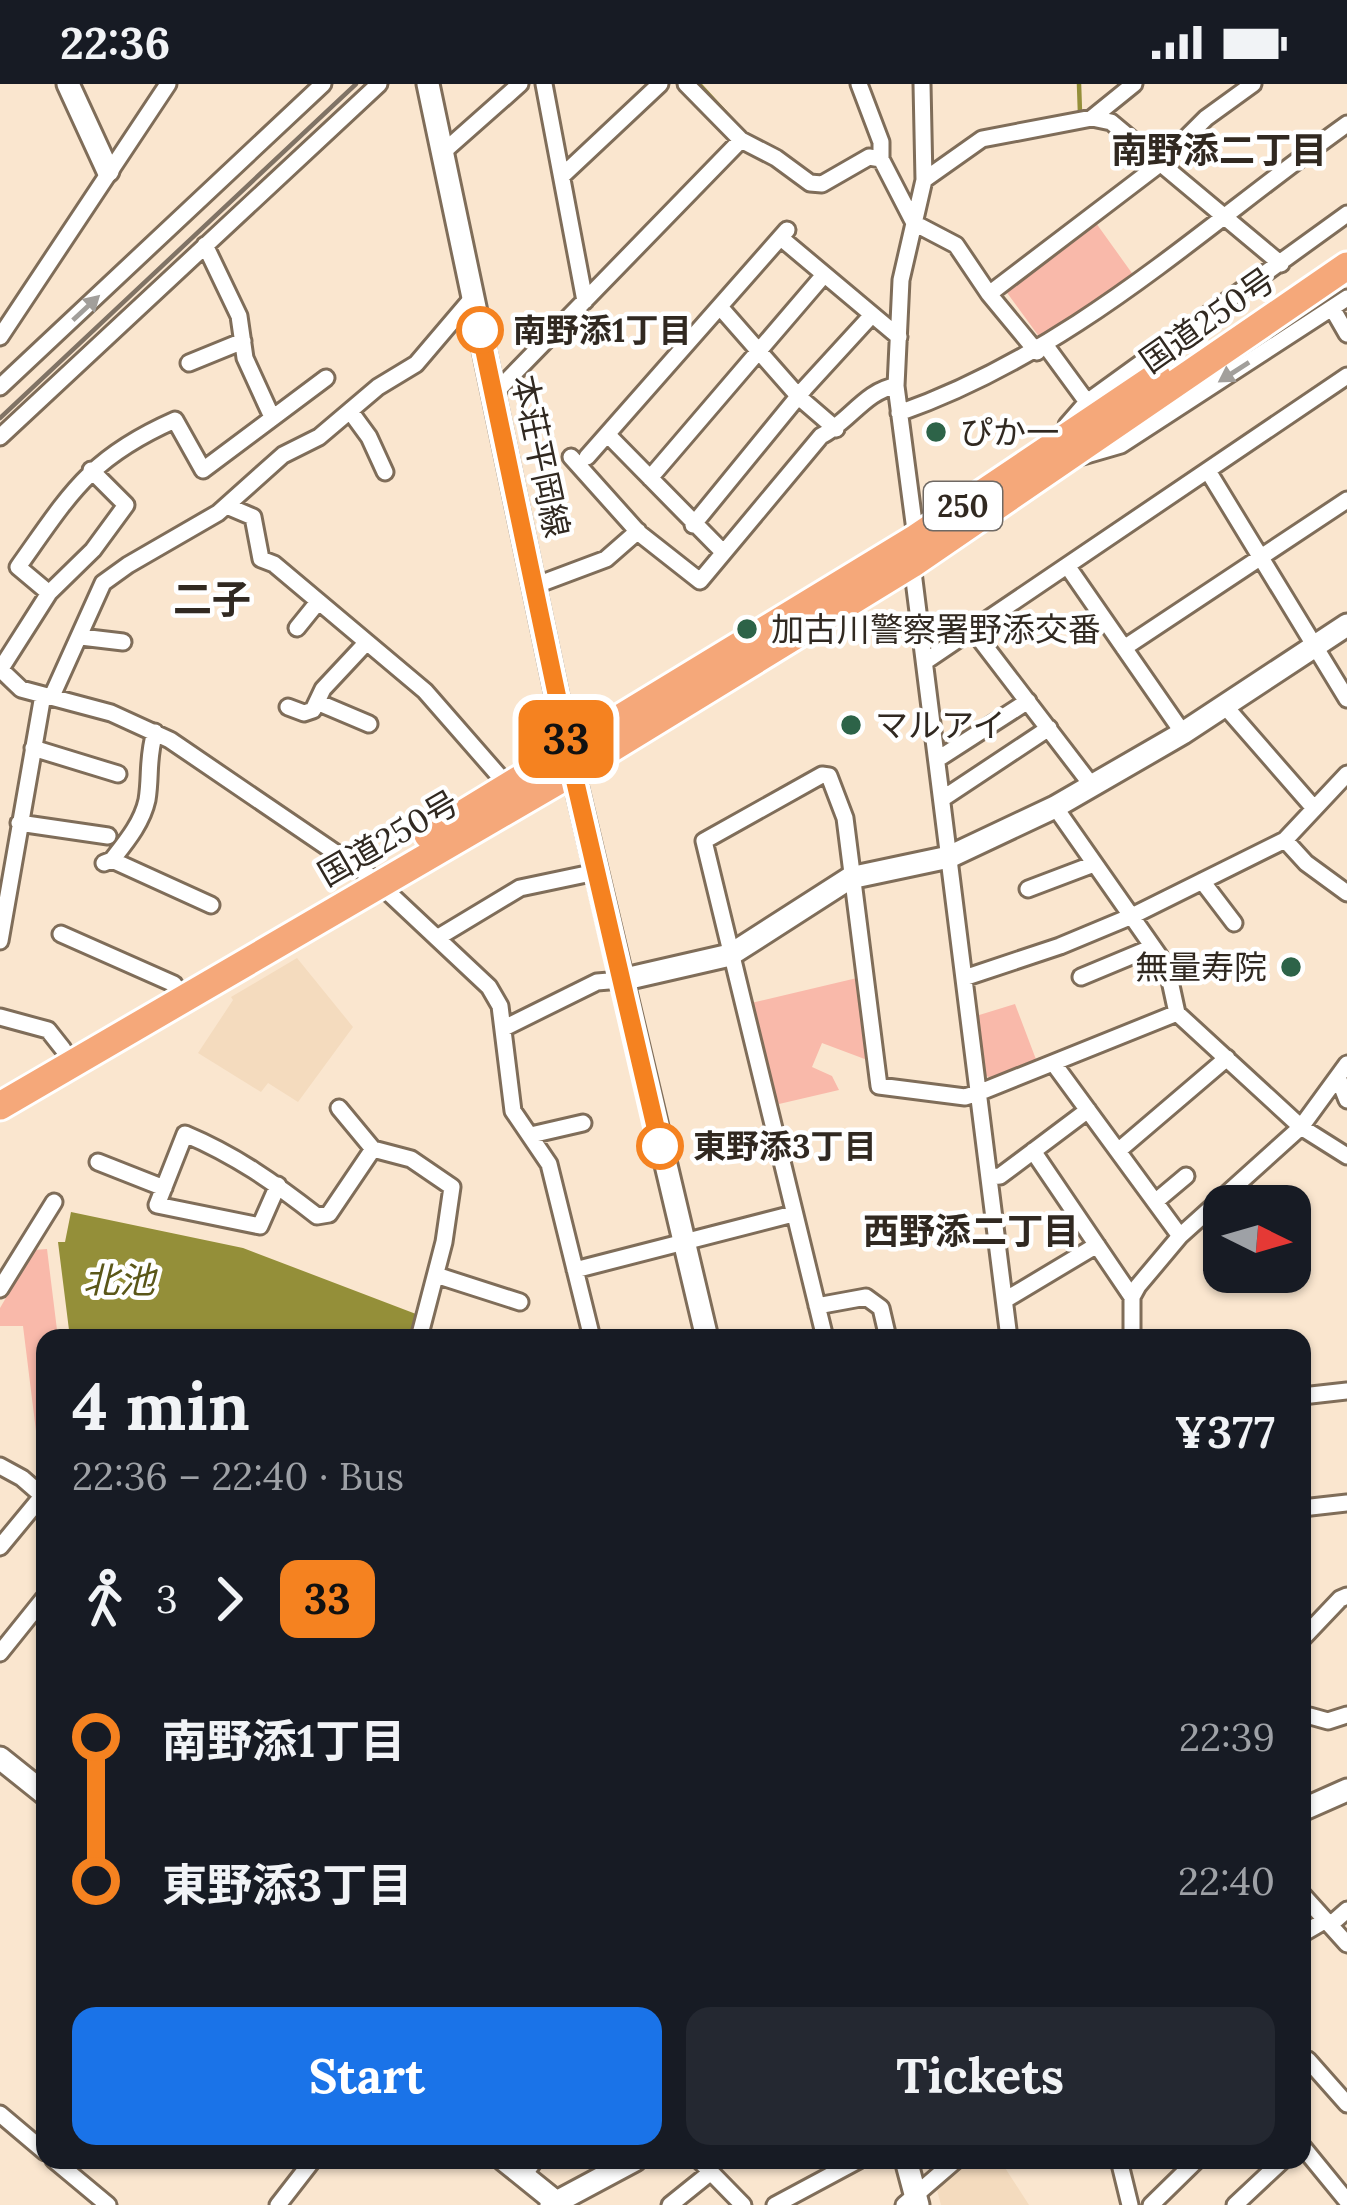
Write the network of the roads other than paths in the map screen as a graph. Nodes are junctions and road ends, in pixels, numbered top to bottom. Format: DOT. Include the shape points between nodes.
graph roads {
  1 [pos="68,84"];
  2 [pos="168,84"];
  3 [pos="323,84"];
  4 [pos="379,84"];
  5 [pos="428,84"];
  6 [pos="520,84"];
  7 [pos="544,84"];
  8 [pos="660,84"];
  9 [pos="686,84"];
  10 [pos="859,84"];
  11 [pos="922,84"];
  12 [pos="1134,84"];
  13 [pos="1253,84"];
  14 [pos="1112,92"];
  15 [pos="1092,118"];
  16 [pos="1347,124"];
  17 [pos="741,140"];
  18 [pos="442,153"];
  19 [pos="881,159"];
  20 [pos="1161,163"];
  21 [pos="108,171"];
  22 [pos="562,176"];
  23 [pos="924,181"];
  24 [pos="1347,214"];
  25 [pos="1224,216"];
  26 [pos="914,223"];
  27 [pos="205,245"];
  28 [pos="1347,246"];
  29 [pos="1281,264"];
  30 [pos="1347,266"];
  31 [pos="823,276"];
  32 [pos="989,294"];
  33 [pos="473,297"];
  34 [pos="1347,298"];
  35 [pos="585,301"];
  36 [pos="720,307"];
  37 [pos="1332,308"];
  38 [pos="871,316"];
  39 [pos="1347,334"];
  40 [pos="0,337"];
  41 [pos="899,337"];
  42 [pos="243,341"];
  43 [pos="1041,349"];
  44 [pos="758,354"];
  45 [pos="189,363"];
  46 [pos="1347,376"];
  47 [pos="326,378"];
  48 [pos="896,386"];
  49 [pos="0,387"];
  50 [pos="494,394"];
  51 [pos="800,398"];
  52 [pos="1087,402"];
  53 [pos="350,411"];
  54 [pos="899,413"];
  55 [pos="272,417"];
  56 [pos="836,429"];
  57 [pos="609,436"];
  58 [pos="0,437"];
  59 [pos="1053,458"];
  60 [pos="91,470"];
  61 [pos="1208,471"];
  62 [pos="385,472"];
  63 [pos="650,478"];
  64 [pos="1347,500"];
  65 [pos="227,506"];
  66 [pos="693,525"];
  67 [pos="638,531"];
  68 [pos="914,551"];
  69 [pos="723,552"];
  70 [pos="1261,558"];
  71 [pos="1068,567"];
  72 [pos="534,586"];
  73 [pos="49,593"];
  74 [pos="318,602"];
  75 [pos="1347,625"];
  76 [pos="297,628"];
  77 [pos="972,629"];
  78 [pos="81,637"];
  79 [pos="123,642"];
  80 [pos="366,643"];
  81 [pos="1315,647"];
  82 [pos="1124,648"];
  83 [pos="926,661"];
  84 [pos="0,670"];
  85 [pos="47,696"];
  86 [pos="1347,698"];
  87 [pos="1028,701"];
  88 [pos="317,702"];
  89 [pos="1223,705"];
  90 [pos="288,706"];
  91 [pos="369,724"];
  92 [pos="1049,728"];
  93 [pos="155,732"];
  94 [pos="1183,734"];
  95 [pos="32,748"];
  96 [pos="938,759"];
  97 [pos="571,761"];
  98 [pos="118,774"];
  99 [pos="1347,774"];
  100 [pos="508,786"];
  101 [pos="1093,787"];
  102 [pos="942,799"];
  103 [pos="1055,807"];
  104 [pos="1312,807"];
  105 [pos="19,823"];
  106 [pos="108,836"];
  107 [pos="1285,840"];
  108 [pos="949,857"];
  109 [pos="1094,864"];
  110 [pos="596,872"];
  111 [pos="850,878"];
  112 [pos="372,879"];
  113 [pos="1202,881"];
  114 [pos="1028,889"];
  115 [pos="1347,893"];
  116 [pos="211,905"];
  117 [pos="1132,916"];
  118 [pos="1234,923"];
  119 [pos="1,932"];
  120 [pos="61,934"];
  121 [pos="437,938"];
  122 [pos="1153,947"];
  123 [pos="730,955"];
  124 [pos="1082,977"];
  125 [pos="964,978"];
  126 [pos="621,980"];
  127 [pos="174,984"];
  128 [pos="1177,1012"];
  129 [pos="0,1017"];
  130 [pos="505,1028"];
  131 [pos="63,1048"];
  132 [pos="1227,1058"];
  133 [pos="1054,1064"];
  134 [pos="1342,1071"];
  135 [pos="0,1085"];
  136 [pos="979,1094"];
  137 [pos="1346,1096"];
  138 [pos="0,1106"];
  139 [pos="339,1108"];
  140 [pos="1088,1110"];
  141 [pos="583,1123"];
  142 [pos="1301,1127"];
  143 [pos="531,1135"];
  144 [pos="373,1149"];
  145 [pos="1034,1151"];
  146 [pos="1118,1151"];
  147 [pos="1347,1156"];
  148 [pos="98,1162"];
  149 [pos="1186,1176"];
  150 [pos="989,1177"];
  151 [pos="278,1185"];
  152 [pos="164,1188"];
  153 [pos="54,1202"];
  154 [pos="1156,1202"];
  155 [pos="793,1214"];
  156 [pos="1180,1236"];
  157 [pos="683,1243"];
  158 [pos="1097,1245"];
  159 [pos="575,1270"];
  160 [pos="436,1275"];
  161 [pos="0,1289"];
  162 [pos="1132,1298"];
  163 [pos="1005,1300"];
  164 [pos="520,1302"];
  165 [pos="817,1306"];
  166 [pos="421,1329"];
  167 [pos="590,1329"];
  168 [pos="705,1329"];
  169 [pos="823,1329"];
  170 [pos="886,1329"];
  171 [pos="1008,1329"];
  172 [pos="1132,1329"];
  173 [pos="1347,1391"];
  174 [pos="1311,1395"];
  175 [pos="0,1466"];
  176 [pos="36,1491"];
  177 [pos="1347,1503"];
  178 [pos="36,1506"];
  179 [pos="1311,1507"];
  180 [pos="0,1547"];
  181 [pos="1347,1596"];
  182 [pos="36,1608"];
  183 [pos="1311,1630"];
  184 [pos="0,1653"];
  185 [pos="1347,1715"];
  186 [pos="1311,1716"];
  187 [pos="0,1758"];
  188 [pos="36,1787"];
  189 [pos="1347,1790"];
  190 [pos="1311,1806"];
  191 [pos="1311,1904"];
  192 [pos="1347,1910"];
  193 [pos="1328,1923"];
  194 [pos="1311,1930"];
  195 [pos="1347,1943"];
  196 [pos="1311,2063"];
  197 [pos="1347,2104"];
  198 [pos="0,2114"];
  199 [pos="36,2144"];
  200 [pos="1311,2155"];
  201 [pos="77,2169"];
  202 [pos="306,2169"];
  203 [pos="530,2169"];
  204 [pos="619,2169"];
  205 [pos="702,2169"];
  206 [pos="708,2169"];
  207 [pos="842,2169"];
  208 [pos="908,2169"];
  209 [pos="947,2169"];
  210 [pos="1121,2169"];
  211 [pos="1188,2169"];
  212 [pos="1273,2169"];
  213 [pos="1344,2189"];
  214 [pos="913,2202"];
  215 [pos="556,2204"];
  216 [pos="108,2205"];
  217 [pos="278,2205"];
  218 [pos="670,2205"];
  219 [pos="743,2205"];
  220 [pos="775,2205"];
  221 [pos="1130,2205"];
  222 [pos="1151,2205"];
  223 [pos="1235,2205"];
  1 -- 21 [label="street"];
  2 -- 21 [label="street"];
  49 -- 3 [label="street, one-way"];
  4 -- 27 [label="street"];
  5 -- 18 [label="street, 本荘平岡線"];
  6 -- 18 [label="street"];
  7 -- 22 [label="street"];
  8 -- 22 [label="street"];
  9 -- 17 [label="street"];
  10 -- 19 [label="street"];
  11 -- 23 [label="street"];
  12 -- 14 [label="street"];
  13 -- 20 [label="street"];
  14 -- 15 [label="street"];
  15 -- 20 [label="street" via="1111,122"];
  15 -- 23 [label="street" via="982,139"];
  16 -- 25 [label="street"];
  17 -- 19 [label="street" via="810,183"];
  17 -- 35 [label="street"];
  18 -- 33 [label="street, 本荘平岡線"];
  19 -- 26 [label="street"];
  20 -- 25 [label="street"];
  20 -- 32 [label="street"];
  21 -- 40 [label="street"];
  22 -- 35 [label="street"];
  23 -- 26 [label="street"];
  24 -- 29 [label="street"];
  25 -- 29 [label="street"];
  25 -- 43 [label="street"];
  26 -- 32 [label="street" via="956,245"];
  26 -- 41 [label="street"];
  27 -- 42 [label="street"];
  27 -- 58 [label="street"];
  28 -- 59 [label="highway, 国道250号 / 250"];
  29 -- 52 [label="street"];
  30 -- 59 [label="highway, 国道250号 / 250"];
  31 -- 36 [label="street" via="784,234"];
  31 -- 38 [label="street"];
  31 -- 44 [label="street"];
  32 -- 43 [label="street"];
  33 -- 50 [label="street, 本荘平岡線"];
  33 -- 53 [label="street" via="416,364"];
  34 -- 37 [label="street"];
  35 -- 50 [label="street"];
  36 -- 44 [label="street"];
  36 -- 57 [label="street"];
  37 -- 39 [label="street"];
  37 -- 59 [label="street, one-way" via="1121,445"];
  38 -- 41 [label="street"];
  38 -- 51 [label="street"];
  41 -- 48 [label="street"];
  42 -- 45 [label="street"];
  42 -- 55 [label="street"];
  43 -- 52 [label="street"];
  43 -- 54 [label="street"];
  44 -- 51 [label="street"];
  44 -- 63 [label="street"];
  46 -- 61 [label="street"];
  47 -- 55 [label="street"];
  48 -- 54 [label="street"];
  48 -- 56 [label="street" via="881,388"];
  50 -- 72 [label="street, 本荘平岡線"];
  51 -- 56 [label="street"];
  51 -- 66 [label="street"];
  52 -- 59 [label="street"];
  53 -- 62 [label="street"];
  53 -- 65 [label="street" via="283,455"];
  54 -- 68 [label="street"];
  55 -- 60 [label="street" via="202,470 175,420"];
  56 -- 69 [label="street" via="821,436"];
  57 -- 63 [label="street"];
  57 -- 67 [label="street" via="579,457"];
  59 -- 68 [label="highway, 国道250号 / 250"];
  60 -- 73 [label="street" via="18,567"];
  60 -- 73 [label="street" via="126,506"];
  61 -- 70 [label="street"];
  61 -- 71 [label="street"];
  63 -- 66 [label="street"];
  64 -- 70 [label="street"];
  65 -- 74 [label="street" via="253,517 257,566 274,564"];
  65 -- 78 [label="street" via="103,583"];
  66 -- 69 [label="street"];
  67 -- 69 [label="street" via="700,581"];
  67 -- 72 [label="street" via="606,559"];
  68 -- 83 [label="street"];
  68 -- 97 [label="highway, 国道250号 / 250"];
  70 -- 81 [label="street"];
  70 -- 82 [label="street"];
  71 -- 77 [label="street"];
  71 -- 82 [label="street"];
  72 -- 97 [label="street, 本荘平岡線"];
  73 -- 84 [label="street"];
  74 -- 76 [label="street"];
  74 -- 80 [label="street"];
  75 -- 81 [label="street"];
  77 -- 83 [label="street"];
  77 -- 87 [label="street"];
  78 -- 79 [label="street"];
  78 -- 85 [label="street"];
  80 -- 88 [label="street"];
  80 -- 100 [label="street" via="425,692"];
  81 -- 86 [label="street"];
  81 -- 89 [label="street"];
  82 -- 94 [label="street"];
  83 -- 96 [label="street"];
  84 -- 85 [label="street" via="20,689"];
  85 -- 93 [label="street"];
  85 -- 95 [label="street"];
  87 -- 92 [label="street"];
  87 -- 96 [label="street"];
  88 -- 90 [label="street" via="304,713"];
  88 -- 91 [label="street"];
  89 -- 94 [label="street"];
  89 -- 104 [label="street"];
  92 -- 101 [label="street"];
  92 -- 102 [label="street"];
  93 -- 112 [label="street"];
  93 -- 116 [label="street" via="141,818 108,861"];
  94 -- 101 [label="street"];
  95 -- 98 [label="street"];
  95 -- 105 [label="street"];
  96 -- 102 [label="street"];
  97 -- 100 [label="highway, 国道250号 / 250"];
  97 -- 110 [label="street, 本荘平岡線"];
  97 -- 112 [label="highway, 国道250号 / 250"];
  99 -- 104 [label="street"];
  100 -- 112 [label="highway, 国道250号 / 250"];
  101 -- 103 [label="street"];
  102 -- 108 [label="street"];
  103 -- 108 [label="street"];
  103 -- 109 [label="street"];
  104 -- 107 [label="street"];
  105 -- 106 [label="street"];
  105 -- 119 [label="street"];
  107 -- 113 [label="street"];
  107 -- 115 [label="street"];
  108 -- 111 [label="street"];
  108 -- 125 [label="street"];
  109 -- 114 [label="street"];
  109 -- 117 [label="street"];
  110 -- 121 [label="street" via="520,888"];
  110 -- 126 [label="street, 本荘平岡線"];
  111 -- 123 [label="street"];
  111 -- 123 [label="street" via="845,818 829,776 704,841"];
  111 -- 136 [label="street" via="879,1086"];
  112 -- 121 [label="street"];
  112 -- 127 [label="highway, 国道250号 / 250"];
  112 -- 138 [label="highway, 国道250号 / 250"];
  113 -- 117 [label="street"];
  113 -- 118 [label="street"];
  117 -- 122 [label="street"];
  117 -- 125 [label="street"];
  120 -- 127 [label="street"];
  121 -- 130 [label="street" via="489,987"];
  122 -- 124 [label="street"];
  122 -- 128 [label="street" via="1168,967"];
  123 -- 126 [label="street"];
  123 -- 155 [label="street"];
  125 -- 136 [label="street"];
  126 -- 130 [label="street" via="597,982"];
  126 -- 157 [label="street, 本荘平岡線"];
  127 -- 131 [label="highway, 国道250号 / 250"];
  128 -- 132 [label="street"];
  128 -- 133 [label="street"];
  129 -- 131 [label="street" via="48,1030"];
  130 -- 143 [label="street" via="513,1111"];
  131 -- 135 [label="highway, 国道250号 / 250"];
  132 -- 142 [label="street"];
  132 -- 146 [label="street"];
  133 -- 136 [label="street"];
  133 -- 140 [label="street"];
  134 -- 137 [label="street"];
  134 -- 142 [label="street"];
  136 -- 150 [label="street"];
  139 -- 144 [label="street"];
  140 -- 145 [label="street"];
  140 -- 146 [label="street"];
  141 -- 143 [label="street"];
  142 -- 147 [label="street"];
  142 -- 156 [label="street"];
  143 -- 159 [label="street" via="550,1164"];
  144 -- 151 [label="street" via="329,1214 317,1216"];
  144 -- 160 [label="street" via="411,1160 452,1187"];
  145 -- 150 [label="street"];
  145 -- 158 [label="street"];
  146 -- 154 [label="street"];
  148 -- 152 [label="street"];
  149 -- 154 [label="street"];
  150 -- 163 [label="street"];
  151 -- 152 [label="street" via="185,1134"];
  151 -- 152 [label="street" via="260,1226 158,1205"];
  153 -- 161 [label="street"];
  154 -- 156 [label="street"];
  155 -- 157 [label="street"];
  155 -- 165 [label="street"];
  156 -- 162 [label="street"];
  157 -- 159 [label="street"];
  157 -- 168 [label="street, 本荘平岡線"];
  158 -- 162 [label="street"];
  158 -- 163 [label="street"];
  159 -- 167 [label="street"];
  160 -- 164 [label="street"];
  160 -- 166 [label="street"];
  162 -- 172 [label="street"];
  163 -- 171 [label="street"];
  165 -- 169 [label="street"];
  165 -- 170 [label="street" via="866,1297 881,1308"];
  173 -- 174 [label="street"];
  175 -- 176 [label="street"];
  177 -- 179 [label="street"];
  178 -- 180 [label="street"];
  181 -- 183 [label="street"];
  182 -- 184 [label="street"];
  185 -- 186 [label="street"];
  187 -- 188 [label="street"];
  189 -- 190 [label="street"];
  191 -- 193 [label="street"];
  192 -- 193 [label="street"];
  193 -- 194 [label="street"];
  193 -- 195 [label="street"];
  196 -- 197 [label="street"];
  198 -- 199 [label="street"];
  200 -- 213 [label="street"];
  201 -- 216 [label="street"];
  202 -- 217 [label="street"];
  203 -- 215 [label="street"];
  204 -- 215 [label="street"];
  205 -- 218 [label="street"];
  206 -- 219 [label="street"];
  207 -- 220 [label="street"];
  208 -- 214 [label="street"];
  209 -- 214 [label="street"];
  210 -- 221 [label="street"];
  211 -- 222 [label="street"];
  212 -- 223 [label="street"];
}
